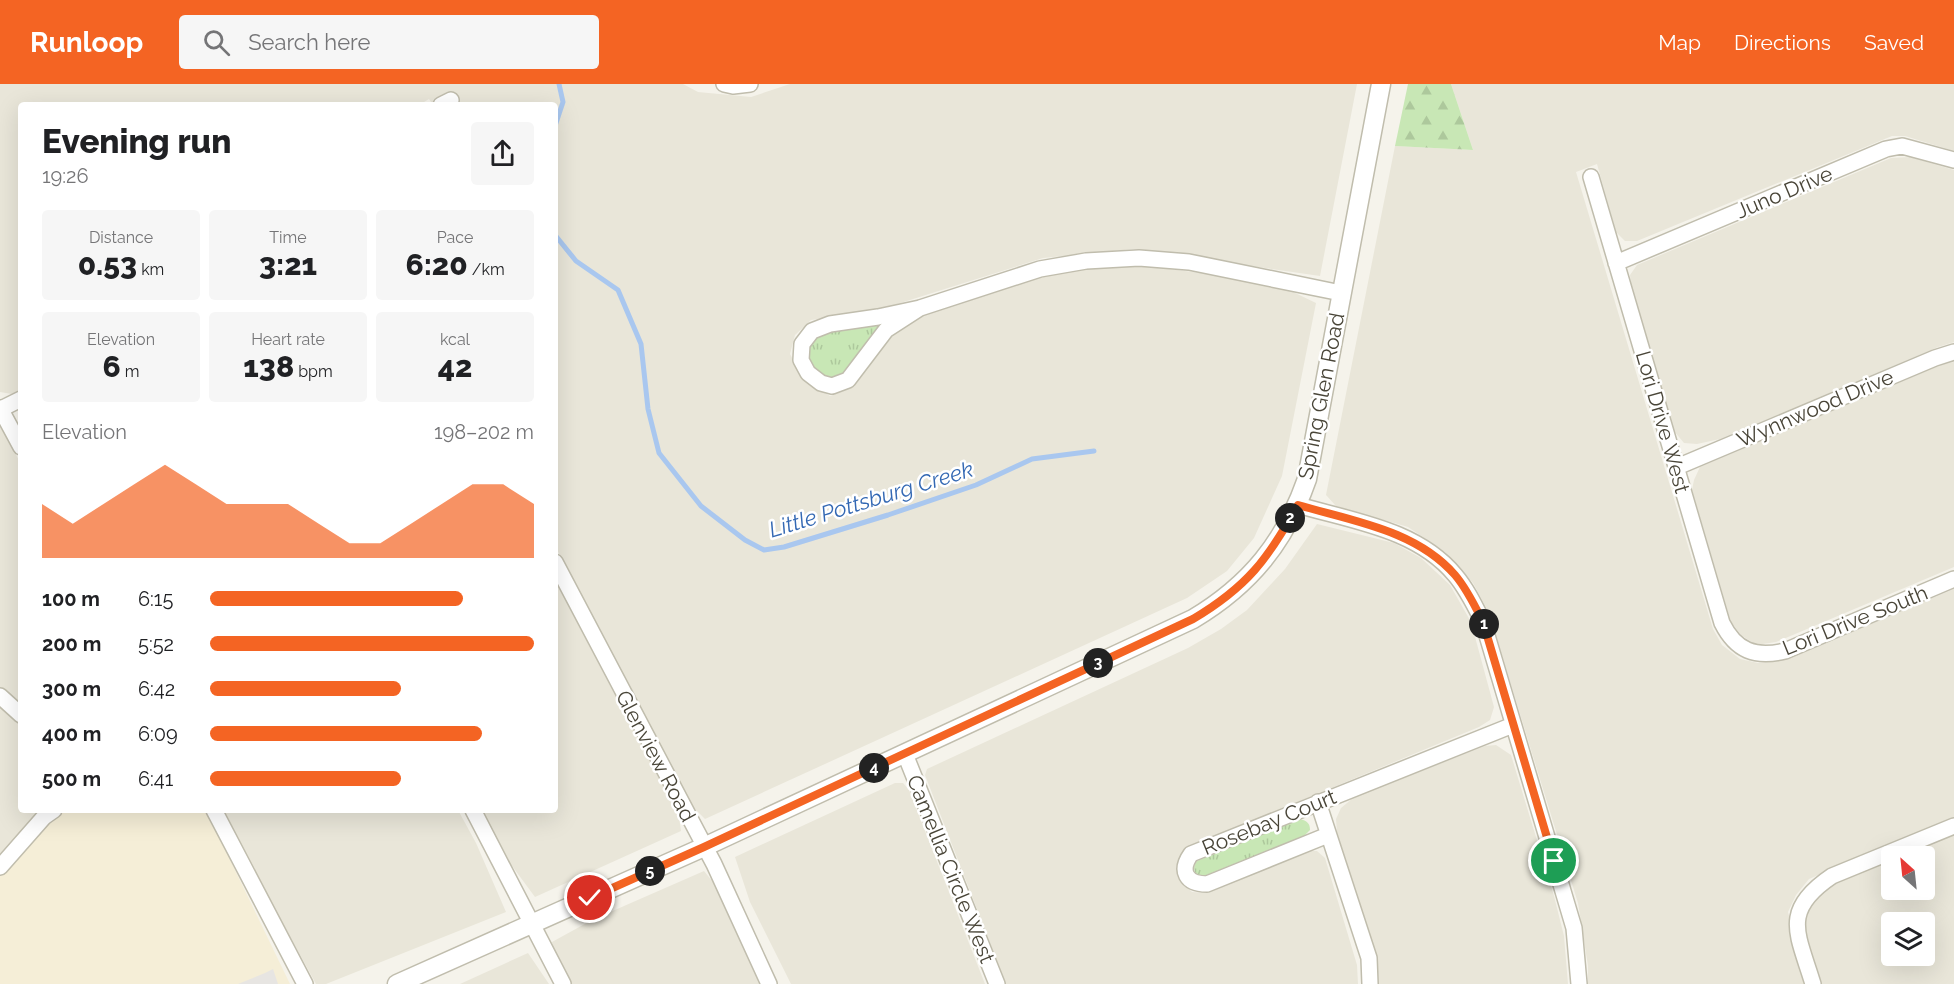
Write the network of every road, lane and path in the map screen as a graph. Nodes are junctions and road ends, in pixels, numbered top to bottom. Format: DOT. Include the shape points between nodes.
graph roads {
  1 [pos="724,84"];
  2 [pos="750,84"];
  3 [pos="1381,84"];
  4 [pos="1954,160"];
  5 [pos="1591,177"];
  6 [pos="1616,262"];
  7 [pos="1341,293"];
  8 [pos="920,308"];
  9 [pos="1954,352"];
  10 [pos="18,400"];
  11 [pos="1,409"];
  12 [pos="18,441"];
  13 [pos="1677,467"];
  14 [pos="1298,505"];
  15 [pos="558,568"];
  16 [pos="1954,579"];
  17 [pos="1755,653"];
  18 [pos="0,696"];
  19 [pos="18,712"];
  20 [pos="1513,725"];
  21 [pos="904,754"];
  22 [pos="1318,802"];
  23 [pos="50,813"];
  24 [pos="216,813"];
  25 [pos="474,813"];
  26 [pos="1954,826"];
  27 [pos="1328,835"];
  28 [pos="704,847"];
  29 [pos="0,867"];
  30 [pos="533,924"];
  31 [pos="305,984"];
  32 [pos="397,984"];
  33 [pos="563,984"];
  34 [pos="769,984"];
  35 [pos="997,984"];
  36 [pos="1370,984"];
  37 [pos="1579,984"];
  38 [pos="1813,984"];
  1 -- 2 [label="street"];
  3 -- 7 [label="street, Spring Glen Road"];
  4 -- 6 [label="street, Juno Drive" via="1902,146 1886,148"];
  5 -- 6 [label="street, Lori Drive West"];
  6 -- 13 [label="street, Lori Drive West"];
  7 -- 8 [label="street" via="1189,262 1139,258 1040,269"];
  7 -- 14 [label="street, Spring Glen Road" via="1307,479"];
  8 -- 8 [label="street" via="886,330 848,380 832,386 821,383 808,373 801,360 802,344 812,331 830,324"];
  9 -- 13 [label="street, Wynnwood Drive"];
  10 -- 11 [label="street"];
  11 -- 12 [label="street"];
  13 -- 17 [label="street, Lori Drive West" via="1722,623 1740,647"];
  14 -- 20 [label="street" via="1401,535 1454,574 1483,622"];
  14 -- 21 [label="street, Spring Glen Road" via="1261,564 1217,605"];
  15 -- 28 [label="street, Glenview Road"];
  16 -- 17 [label="street, Lori Drive South" via="1785,651"];
  18 -- 19 [label="street"];
  20 -- 22 [label="street, Rosebay Court"];
  20 -- 37 [label="street" via="1574,928"];
  21 -- 28 [label="street, Spring Glen Road"];
  21 -- 35 [label="street, Camellia Circle West"];
  22 -- 27 [label="street"];
  22 -- 27 [label="street, Rosebay Court" via="1191,854 1185,871 1197,884 1207,884"];
  23 -- 29 [label="street"];
  24 -- 31 [label="street"];
  25 -- 30 [label="street"];
  26 -- 38 [label="street" via="1832,876 1804,899 1798,915 1798,933"];
  27 -- 36 [label="street" via="1369,958"];
  28 -- 30 [label="street, Spring Glen Road"];
  28 -- 34 [label="street, Glenview Road"];
  30 -- 32 [label="street, Spring Glen Road"];
  30 -- 33 [label="street"];
}
